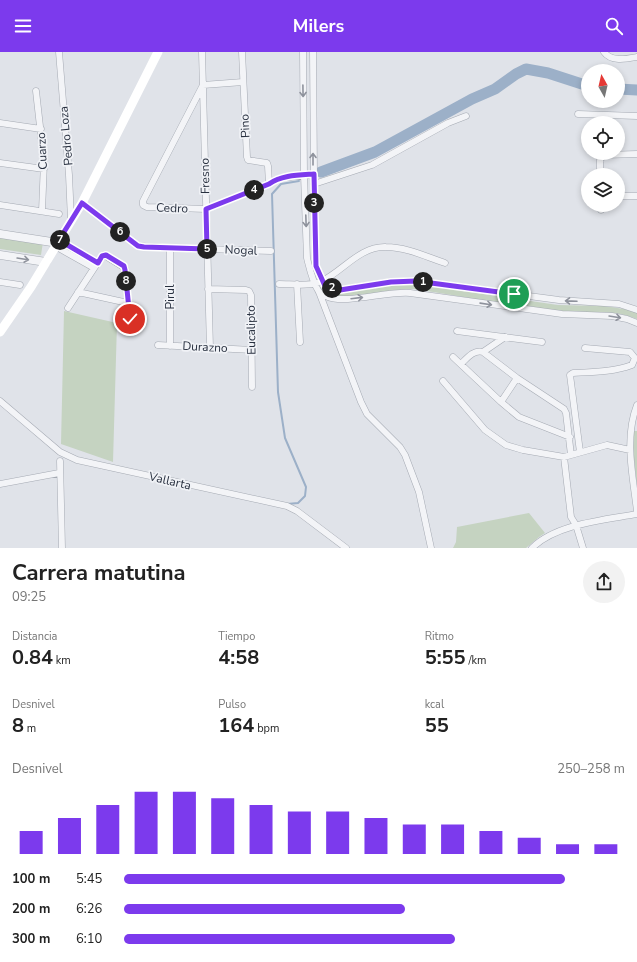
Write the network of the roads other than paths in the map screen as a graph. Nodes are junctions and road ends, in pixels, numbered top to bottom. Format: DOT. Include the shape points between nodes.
graph roads {
  1 [pos="59,52"];
  2 [pos="158,52"];
  3 [pos="202,52"];
  4 [pos="242,52"];
  5 [pos="303,52"];
  6 [pos="313,52"];
  7 [pos="604,52"];
  8 [pos="637,57"];
  9 [pos="243,82"];
  10 [pos="203,85"];
  11 [pos="36,91"];
  12 [pos="578,114"];
  13 [pos="466,116"];
  14 [pos="637,116"];
  15 [pos="0,123"];
  16 [pos="41,129"];
  17 [pos="637,154"];
  18 [pos="0,163"];
  19 [pos="600,168"];
  20 [pos="44,169"];
  21 [pos="314,174"];
  22 [pos="304,175"];
  23 [pos="269,184"];
  24 [pos="314,184"];
  25 [pos="625,196"];
  26 [pos="637,196"];
  27 [pos="82,203"];
  28 [pos="0,205"];
  29 [pos="206,209"];
  30 [pos="42,211"];
  31 [pos="59,214"];
  32 [pos="71,220"];
  33 [pos="0,234"];
  34 [pos="57,243"];
  35 [pos="170,248"];
  36 [pos="207,249"];
  37 [pos="272,251"];
  38 [pos="0,255"];
  39 [pos="46,262"];
  40 [pos="98,263"];
  41 [pos="445,263"];
  42 [pos="94,268"];
  43 [pos="322,281"];
  44 [pos="0,283"];
  45 [pos="279,284"];
  46 [pos="297,284"];
  47 [pos="314,284"];
  48 [pos="20,285"];
  49 [pos="208,289"];
  50 [pos="78,292"];
  51 [pos="319,292"];
  52 [pos="128,303"];
  53 [pos="68,308"];
  54 [pos="637,310"];
  55 [pos="130,319"];
  56 [pos="637,323"];
  57 [pos="457,331"];
  58 [pos="0,332"];
  59 [pos="505,337"];
  60 [pos="300,342"];
  61 [pos="542,342"];
  62 [pos="158,345"];
  63 [pos="170,346"];
  64 [pos="210,348"];
  65 [pos="584,348"];
  66 [pos="252,350"];
  67 [pos="483,352"];
  68 [pos="453,357"];
  69 [pos="461,364"];
  70 [pos="517,378"];
  71 [pos="443,381"];
  72 [pos="252,387"];
  73 [pos="0,401"];
  74 [pos="501,402"];
  75 [pos="637,405"];
  76 [pos="634,426"];
  77 [pos="570,437"];
  78 [pos="630,450"];
  79 [pos="580,452"];
  80 [pos="571,455"];
  81 [pos="564,457"];
  82 [pos="60,461"];
  83 [pos="59,473"];
  84 [pos="0,484"];
  85 [pos="637,513"];
  86 [pos="576,525"];
  87 [pos="62,548"];
  88 [pos="346,548"];
  89 [pos="431,548"];
  90 [pos="532,548"];
  91 [pos="584,548"];
  1 -- 32 [label="street, Pedro Loza"];
  2 -- 27 [label="main road"];
  3 -- 10 [label="street, Fresno"];
  4 -- 9 [label="street, Pino"];
  5 -- 22 [label="street, one-way"];
  21 -- 6 [label="street, one-way"];
  7 -- 8 [label="street" via="612,58"];
  9 -- 10 [label="street"];
  9 -- 23 [label="street, Pino" via="247,157 248,160 267,163"];
  10 -- 29 [label="street, Fresno"];
  10 -- 29 [label="street, Cedro" via="143,205"];
  11 -- 16 [label="street, Cuarzo"];
  12 -- 14 [label="street"];
  13 -- 24 [label="street" via="448,123 372,165"];
  15 -- 16 [label="street"];
  16 -- 20 [label="street, Cuarzo"];
  17 -- 19 [label="street" via="604,155 600,160"];
  18 -- 20 [label="street"];
  20 -- 30 [label="street, Cuarzo"];
  21 -- 22 [label="street, Cedro"];
  21 -- 24 [label="street"];
  22 -- 23 [label="street, Cedro" via="281,178"];
  22 -- 47 [label="street, one-way" via="308,258"];
  23 -- 29 [label="street, Cedro"];
  24 -- 43 [label="street" via="316,266"];
  25 -- 26 [label="street"];
  27 -- 32 [label="main road"];
  27 -- 35 [label="street, Nogal" via="138,246"];
  28 -- 30 [label="street"];
  29 -- 36 [label="street, Fresno"];
  30 -- 31 [label="street"];
  32 -- 34 [label="main road"];
  33 -- 34 [label="street"];
  34 -- 39 [label="main road"];
  34 -- 40 [label="street"];
  34 -- 42 [label="street"];
  35 -- 36 [label="street, Nogal"];
  35 -- 63 [label="street, Pirul"];
  36 -- 37 [label="street, Nogal"];
  36 -- 49 [label="street, Fresno"];
  38 -- 39 [label="street, one-way"];
  39 -- 58 [label="main road"];
  40 -- 42 [label="street"];
  40 -- 52 [label="street" via="102,256 106,255 124,266"];
  41 -- 43 [label="street" via="412,252 386,247 376,248 362,254"];
  42 -- 50 [label="street"];
  43 -- 47 [label="street"];
  54 -- 43 [label="street, one-way" via="619,304 558,300 416,281 340,290 325,286"];
  44 -- 48 [label="street"];
  45 -- 46 [label="street"];
  46 -- 47 [label="street"];
  46 -- 60 [label="street"];
  47 -- 51 [label="street"];
  49 -- 64 [label="street, Fresno"];
  49 -- 66 [label="street, Eucalipto" via="249,291"];
  50 -- 52 [label="street"];
  50 -- 53 [label="street"];
  51 -- 56 [label="street, one-way" via="328,298 341,299 410,293 562,314 612,316"];
  51 -- 89 [label="street" via="367,414 400,447 404,455 419,492"];
  52 -- 55 [label="street"];
  57 -- 59 [label="street"];
  59 -- 61 [label="street"];
  59 -- 67 [label="street"];
  62 -- 63 [label="street, Durazno"];
  63 -- 64 [label="street, Durazno"];
  64 -- 66 [label="street, Durazno"];
  65 -- 79 [label="street" via="630,352 635,358 632,365 627,367 570,375"];
  66 -- 72 [label="street, Eucalipto"];
  67 -- 69 [label="street" via="475,352"];
  67 -- 70 [label="street"];
  68 -- 69 [label="street"];
  69 -- 74 [label="street"];
  70 -- 74 [label="street"];
  70 -- 77 [label="street" via="564,409"];
  71 -- 81 [label="street" via="485,430 506,445"];
  73 -- 88 [label="street, Vallarta" via="60,452 77,460 287,506"];
  74 -- 77 [label="street" via="519,417"];
  75 -- 76 [label="street"];
  76 -- 78 [label="street"];
  77 -- 80 [label="street"];
  78 -- 79 [label="street" via="607,445"];
  78 -- 85 [label="street"];
  79 -- 80 [label="street"];
  80 -- 81 [label="street"];
  81 -- 86 [label="street" via="571,517"];
  82 -- 83 [label="street"];
  83 -- 84 [label="street"];
  83 -- 87 [label="street"];
  85 -- 86 [label="street"];
  86 -- 90 [label="street" via="539,540"];
  86 -- 91 [label="street"];
}
